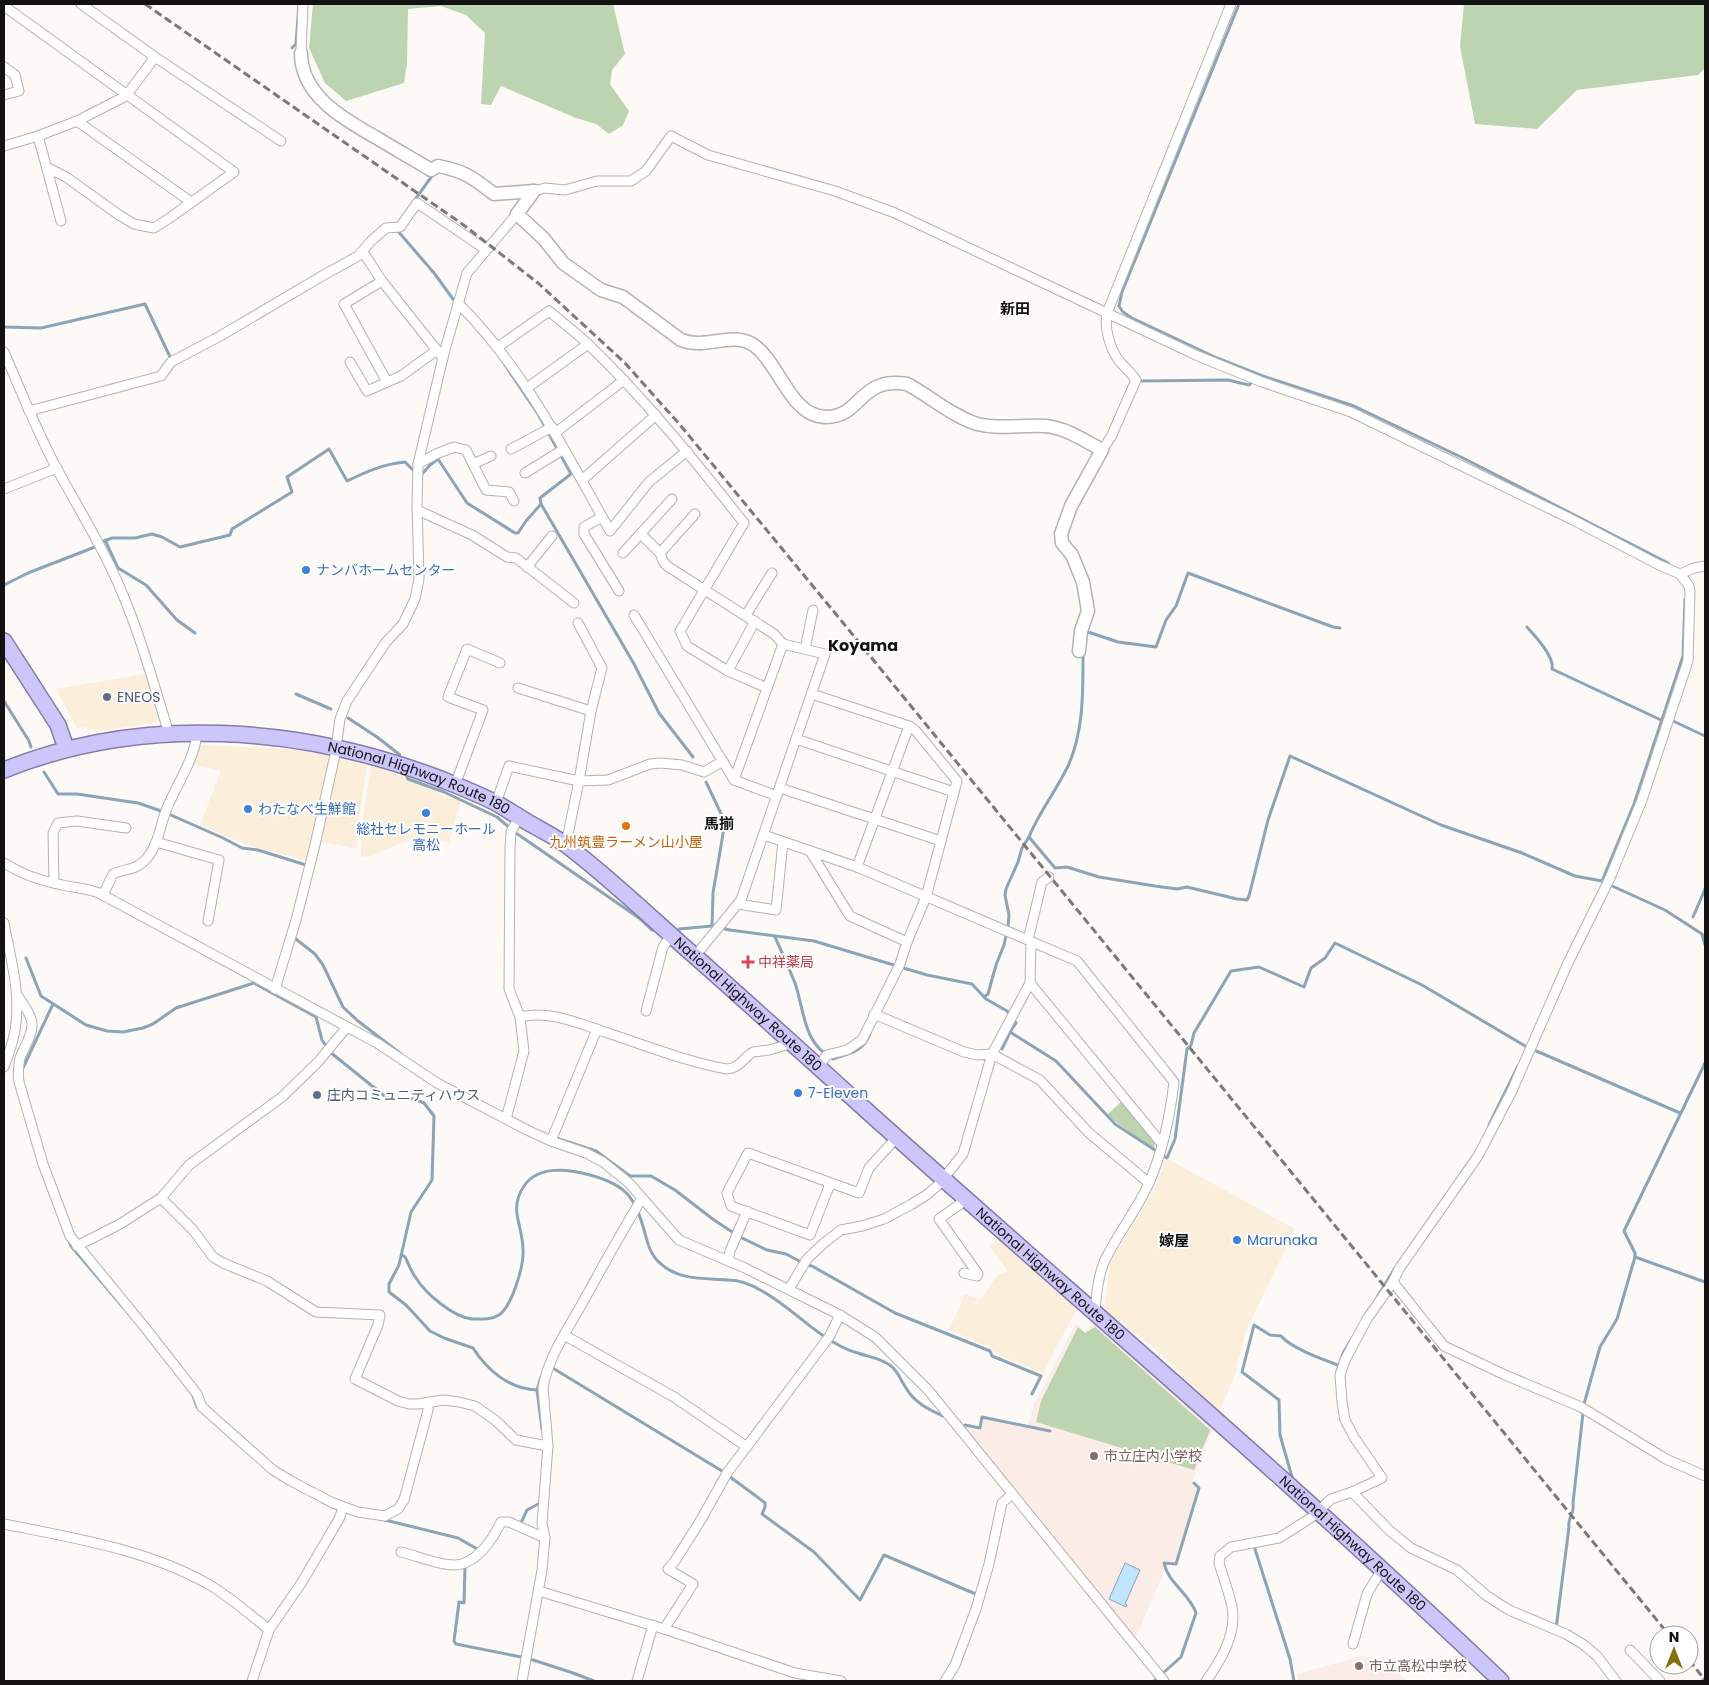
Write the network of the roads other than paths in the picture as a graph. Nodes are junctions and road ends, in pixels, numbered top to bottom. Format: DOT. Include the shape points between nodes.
graph roads {
  1 [pos="81,4"];
  2 [pos="303,4"];
  3 [pos="1231,4"];
  4 [pos="4,6"];
  5 [pos="301,53"];
  6 [pos="155,57"];
  7 [pos="4,67"];
  8 [pos="4,95"];
  9 [pos="126,96"];
  10 [pos="77,121"];
  11 [pos="38,136"];
  12 [pos="281,141"];
  13 [pos="4,146"];
  14 [pos="48,168"];
  15 [pos="534,191"];
  16 [pos="191,202"];
  17 [pos="517,214"];
  18 [pos="61,221"];
  19 [pos="486,249"];
  20 [pos="364,253"];
  21 [pos="382,280"];
  22 [pos="458,303"];
  23 [pos="1107,313"];
  24 [pos="588,344"];
  25 [pos="498,347"];
  26 [pos="4,352"];
  27 [pos="440,354"];
  28 [pos="350,362"];
  29 [pos="624,380"];
  30 [pos="388,382"];
  31 [pos="527,388"];
  32 [pos="29,411"];
  33 [pos="656,415"];
  34 [pos="550,430"];
  35 [pos="511,449"];
  36 [pos="1102,450"];
  37 [pos="560,451"];
  38 [pos="687,451"];
  39 [pos="491,456"];
  40 [pos="418,464"];
  41 [pos="473,464"];
  42 [pos="57,468"];
  43 [pos="525,473"];
  44 [pos="582,480"];
  45 [pos="4,490"];
  46 [pos="672,498"];
  47 [pos="514,501"];
  48 [pos="417,510"];
  49 [pos="694,514"];
  50 [pos="602,517"];
  51 [pos="641,534"];
  52 [pos="552,536"];
  53 [pos="623,553"];
  54 [pos="660,553"];
  55 [pos="527,566"];
  56 [pos="1705,566"];
  57 [pos="772,573"];
  58 [pos="1680,574"];
  59 [pos="704,589"];
  60 [pos="619,591"];
  61 [pos="574,603"];
  62 [pos="814,610"];
  63 [pos="634,615"];
  64 [pos="746,615"];
  65 [pos="755,621"];
  66 [pos="578,623"];
  67 [pos="4,641"];
  68 [pos="783,644"];
  69 [pos="805,649"];
  70 [pos="1079,651"];
  71 [pos="500,663"];
  72 [pos="728,671"];
  73 [pos="518,688"];
  74 [pos="768,688"];
  75 [pos="812,694"];
  76 [pos="592,711"];
  77 [pos="909,726"];
  78 [pos="168,734"];
  79 [pos="197,734"];
  80 [pos="796,739"];
  81 [pos="336,747"];
  82 [pos="66,748"];
  83 [pos="722,761"];
  84 [pos="4,770"];
  85 [pos="892,772"];
  86 [pos="734,780"];
  87 [pos="579,781"];
  88 [pos="455,785"];
  89 [pos="778,792"];
  90 [pos="954,792"];
  91 [pos="496,803"];
  92 [pos="874,820"];
  93 [pos="514,826"];
  94 [pos="126,828"];
  95 [pos="764,836"];
  96 [pos="156,842"];
  97 [pos="782,842"];
  98 [pos="941,842"];
  99 [pos="566,844"];
  100 [pos="810,851"];
  101 [pos="4,863"];
  102 [pos="857,867"];
  103 [pos="1049,877"];
  104 [pos="54,883"];
  105 [pos="102,895"];
  106 [pos="926,897"];
  107 [pos="738,904"];
  108 [pos="208,921"];
  109 [pos="4,923"];
  110 [pos="671,934"];
  111 [pos="1029,941"];
  112 [pos="907,942"];
  113 [pos="695,956"];
  114 [pos="1030,983"];
  115 [pos="275,988"];
  116 [pos="17,994"];
  117 [pos="646,1011"];
  118 [pos="874,1014"];
  119 [pos="520,1017"];
  120 [pos="348,1027"];
  121 [pos="597,1030"];
  122 [pos="793,1043"];
  123 [pos="992,1054"];
  124 [pos="824,1060"];
  125 [pos="4,1067"];
  126 [pos="507,1116"];
  127 [pos="896,1137"];
  128 [pos="552,1138"];
  129 [pos="1160,1151"];
  130 [pos="943,1178"];
  131 [pos="1149,1183"];
  132 [pos="830,1184"];
  133 [pos="160,1198"];
  134 [pos="966,1199"];
  135 [pos="638,1204"];
  136 [pos="747,1212"];
  137 [pos="77,1246"];
  138 [pos="728,1261"];
  139 [pos="964,1273"];
  140 [pos="1393,1282"];
  141 [pos="788,1289"];
  142 [pos="1095,1312"];
  143 [pos="840,1315"];
  144 [pos="564,1335"];
  145 [pos="428,1402"];
  146 [pos="546,1445"];
  147 [pos="747,1447"];
  148 [pos="1705,1476"];
  149 [pos="1352,1492"];
  150 [pos="1012,1494"];
  151 [pos="342,1510"];
  152 [pos="1318,1511"];
  153 [pos="4,1524"];
  154 [pos="545,1538"];
  155 [pos="401,1552"];
  156 [pos="1382,1569"];
  157 [pos="538,1591"];
  158 [pos="652,1625"];
  159 [pos="664,1629"];
  160 [pos="269,1630"];
  161 [pos="1353,1644"];
  162 [pos="1630,1650"];
  163 [pos="1160,1677"];
  164 [pos="252,1681"];
  165 [pos="522,1681"];
  166 [pos="637,1681"];
  167 [pos="840,1681"];
  168 [pos="945,1681"];
  169 [pos="1206,1681"];
  170 [pos="1501,1681"];
  171 [pos="1616,1681"];
  172 [pos="1660,1681"];
  1 -- 6 [label="street"];
  2 -- 5 [label="street"];
  3 -- 23 [label="street"];
  4 -- 9 [label="street"];
  5 -- 15 [label="main road" via="303,68 317,95 358,127 431,170 438,166 472,176 494,194"];
  6 -- 9 [label="street"];
  6 -- 12 [label="street"];
  7 -- 8 [label="street" via="15,75 19,91"];
  9 -- 10 [label="street"];
  9 -- 16 [label="street" via="234,172"];
  10 -- 11 [label="street"];
  10 -- 16 [label="street"];
  11 -- 13 [label="street"];
  11 -- 14 [label="street"];
  14 -- 16 [label="street" via="134,224 154,228"];
  14 -- 18 [label="street"];
  15 -- 17 [label="main road"];
  15 -- 23 [label="street" via="545,188 565,190 596,181 631,182 646,171 671,136 708,155 835,190 895,213"];
  17 -- 19 [label="street"];
  17 -- 36 [label="main road" via="563,263 602,290 623,297 681,340 691,344 739,340 751,344 765,355 798,404 813,414 827,417 845,413 871,389 898,383 916,389 977,424 1056,428"];
  19 -- 20 [label="street" via="417,203 398,227 386,228 371,241"];
  19 -- 22 [label="street" via="467,273"];
  20 -- 21 [label="street"];
  20 -- 32 [label="street" via="171,362 161,376"];
  21 -- 27 [label="street"];
  21 -- 30 [label="street" via="344,304"];
  22 -- 25 [label="street"];
  22 -- 27 [label="street"];
  23 -- 36 [label="street" via="1110,343 1136,380"];
  23 -- 58 [label="street" via="1235,372 1351,412"];
  24 -- 25 [label="street" via="549,311"];
  24 -- 29 [label="street"];
  24 -- 31 [label="street"];
  25 -- 31 [label="street"];
  26 -- 32 [label="street"];
  27 -- 30 [label="street"];
  27 -- 40 [label="street"];
  28 -- 30 [label="street" via="367,391"];
  29 -- 33 [label="street"];
  29 -- 34 [label="street"];
  31 -- 34 [label="street"];
  32 -- 42 [label="street"];
  33 -- 38 [label="street"];
  33 -- 44 [label="street"];
  34 -- 35 [label="street"];
  34 -- 37 [label="street"];
  36 -- 70 [label="main road" via="1071,506 1061,534 1062,543 1072,556 1083,582 1088,611"];
  37 -- 43 [label="street"];
  37 -- 44 [label="street"];
  38 -- 50 [label="street" via="649,482 610,531"];
  38 -- 59 [label="street" via="744,523"];
  39 -- 41 [label="street"];
  40 -- 41 [label="street" via="454,447 466,450"];
  40 -- 48 [label="street"];
  41 -- 47 [label="street" via="486,490 509,492"];
  42 -- 45 [label="street"];
  42 -- 78 [label="street" via="92,529 123,594"];
  44 -- 50 [label="street"];
  46 -- 51 [label="street"];
  48 -- 55 [label="street" via="472,535"];
  48 -- 81 [label="street" via="419,579 415,599 403,624 386,642 348,701 340,719"];
  49 -- 54 [label="street"];
  50 -- 60 [label="street" via="584,527 584,534"];
  51 -- 53 [label="street"];
  51 -- 54 [label="street"];
  52 -- 55 [label="street"];
  54 -- 59 [label="street" via="667,566"];
  55 -- 61 [label="street"];
  56 -- 58 [label="street"];
  57 -- 64 [label="street"];
  58 -- 140 [label="street" via="1690,591 1688,661 1642,800 1531,1049 1478,1156"];
  59 -- 64 [label="street"];
  59 -- 72 [label="street" via="680,631 687,646"];
  62 -- 69 [label="street"];
  63 -- 83 [label="street"];
  64 -- 65 [label="street"];
  65 -- 68 [label="street"];
  65 -- 72 [label="street"];
  66 -- 76 [label="street" via="602,668"];
  67 -- 82 [label="highway" via="58,725"];
  68 -- 69 [label="street"];
  68 -- 74 [label="street"];
  69 -- 75 [label="street" via="825,654"];
  71 -- 88 [label="street" via="467,649 448,697 483,710"];
  72 -- 74 [label="street"];
  73 -- 76 [label="street"];
  74 -- 86 [label="street"];
  75 -- 77 [label="street"];
  75 -- 80 [label="street"];
  76 -- 87 [label="street"];
  77 -- 85 [label="street"];
  77 -- 90 [label="street" via="956,781"];
  78 -- 79 [label="highway, National Highway Route 180"];
  78 -- 82 [label="highway, National Highway Route 180"];
  79 -- 81 [label="highway, National Highway Route 180" via="248,734"];
  79 -- 96 [label="street" via="195,748 165,813"];
  80 -- 85 [label="street"];
  80 -- 89 [label="street"];
  81 -- 88 [label="highway, National Highway Route 180" via="400,764"];
  81 -- 115 [label="street" via="315,845"];
  82 -- 84 [label="highway, National Highway Route 180"];
  83 -- 86 [label="street"];
  83 -- 87 [label="street" via="704,772 682,765 656,763 608,780"];
  85 -- 90 [label="street"];
  85 -- 92 [label="street"];
  86 -- 89 [label="street"];
  87 -- 91 [label="street" via="509,766"];
  87 -- 99 [label="street"];
  88 -- 91 [label="highway, National Highway Route 180"];
  89 -- 92 [label="street"];
  89 -- 95 [label="street"];
  90 -- 98 [label="street"];
  91 -- 93 [label="highway, National Highway Route 180"];
  92 -- 98 [label="street"];
  92 -- 102 [label="street"];
  93 -- 99 [label="highway, National Highway Route 180"];
  93 -- 119 [label="street" via="509,868 508,989"];
  94 -- 104 [label="street" via="77,821 58,823 53,833"];
  95 -- 97 [label="street"];
  95 -- 107 [label="street"];
  96 -- 105 [label="street" via="148,858 139,866 113,874"];
  96 -- 108 [label="street" via="219,860"];
  97 -- 100 [label="street"];
  97 -- 107 [label="street" via="776,910"];
  98 -- 106 [label="street"];
  99 -- 110 [label="highway, National Highway Route 180"];
  100 -- 102 [label="street"];
  100 -- 112 [label="street" via="850,916"];
  101 -- 104 [label="street"];
  102 -- 106 [label="street"];
  103 -- 111 [label="street" via="1042,882"];
  104 -- 105 [label="street"];
  105 -- 115 [label="street"];
  106 -- 111 [label="street"];
  106 -- 112 [label="street"];
  107 -- 113 [label="street"];
  109 -- 116 [label="street"];
  110 -- 113 [label="highway, National Highway Route 180"];
  110 -- 117 [label="street" via="663,947"];
  111 -- 114 [label="street"];
  111 -- 129 [label="street" via="1078,962 1174,1082 1170,1115"];
  112 -- 118 [label="street" via="900,966"];
  113 -- 122 [label="highway, National Highway Route 180"];
  114 -- 123 [label="street"];
  114 -- 129 [label="street"];
  115 -- 120 [label="street"];
  116 -- 125 [label="street" via="16,1028"];
  116 -- 137 [label="street" via="32,1024 20,1060 19,1082 43,1164 70,1236"];
  118 -- 123 [label="street" via="964,1052"];
  118 -- 124 [label="street" via="862,1040"];
  119 -- 121 [label="street" via="557,1016"];
  119 -- 126 [label="street" via="524,1051"];
  120 -- 126 [label="street" via="437,1083"];
  120 -- 133 [label="street" via="282,1097 189,1165"];
  121 -- 122 [label="street" via="727,1069 739,1065 752,1052"];
  121 -- 128 [label="street"];
  122 -- 124 [label="highway, National Highway Route 180"];
  123 -- 130 [label="street" via="963,1154"];
  123 -- 131 [label="street" via="1040,1080 1089,1133"];
  124 -- 127 [label="highway, National Highway Route 180"];
  126 -- 128 [label="street"];
  127 -- 130 [label="highway, National Highway Route 180"];
  127 -- 132 [label="street" via="869,1168 859,1193"];
  128 -- 135 [label="street" via="603,1162 629,1182"];
  129 -- 131 [label="street"];
  130 -- 134 [label="highway, National Highway Route 180"];
  130 -- 141 [label="street" via="928,1194 884,1219 841,1230 804,1264"];
  131 -- 142 [label="street" via="1104,1261"];
  132 -- 136 [label="street" via="810,1235"];
  132 -- 136 [label="street" via="748,1152 728,1193 731,1206"];
  133 -- 137 [label="street"];
  133 -- 145 [label="street" via="194,1230 213,1257 223,1263 267,1281 316,1312 380,1315 355,1379 409,1404"];
  134 -- 139 [label="street" via="939,1219 978,1274"];
  134 -- 142 [label="highway, National Highway Route 180"];
  135 -- 138 [label="street" via="680,1240"];
  135 -- 144 [label="street"];
  136 -- 138 [label="street"];
  137 -- 151 [label="street" via="143,1324 197,1394 202,1407 273,1470"];
  138 -- 141 [label="street"];
  140 -- 148 [label="street" via="1444,1346 1583,1408 1666,1459"];
  140 -- 149 [label="street" via="1363,1327 1340,1375 1345,1420 1382,1478"];
  141 -- 143 [label="street"];
  142 -- 152 [label="highway, National Highway Route 180"];
  143 -- 147 [label="street" via="828,1338"];
  143 -- 150 [label="street" via="875,1337 909,1370"];
  144 -- 146 [label="street" via="549,1366 543,1388"];
  144 -- 147 [label="street" via="674,1397"];
  145 -- 146 [label="street" via="443,1400 475,1406 496,1420 516,1440"];
  145 -- 151 [label="street" via="404,1500 398,1509 379,1516"];
  146 -- 154 [label="street" via="542,1523"];
  147 -- 159 [label="street" via="726,1474 668,1569 693,1584"];
  149 -- 152 [label="street" via="1331,1499"];
  149 -- 171 [label="street" via="1411,1548 1457,1570 1509,1610 1578,1641 1598,1656"];
  150 -- 163 [label="street"];
  150 -- 168 [label="street" via="1002,1503 979,1596 955,1664"];
  151 -- 160 [label="street" via="302,1582"];
  152 -- 156 [label="highway, National Highway Route 180"];
  152 -- 169 [label="street" via="1279,1538 1231,1547 1220,1556 1233,1624 1227,1647"];
  153 -- 160 [label="street" via="120,1550 172,1566 209,1585"];
  154 -- 155 [label="street" via="509,1522 501,1522 489,1542 467,1562 455,1565 440,1563"];
  154 -- 157 [label="street"];
  156 -- 161 [label="street" via="1367,1594"];
  156 -- 170 [label="highway, National Highway Route 180"];
  157 -- 158 [label="street"];
  157 -- 165 [label="street"];
  158 -- 159 [label="street"];
  158 -- 166 [label="street"];
  159 -- 167 [label="street" via="795,1673"];
  160 -- 164 [label="street"];
  162 -- 172 [label="street"];
}
